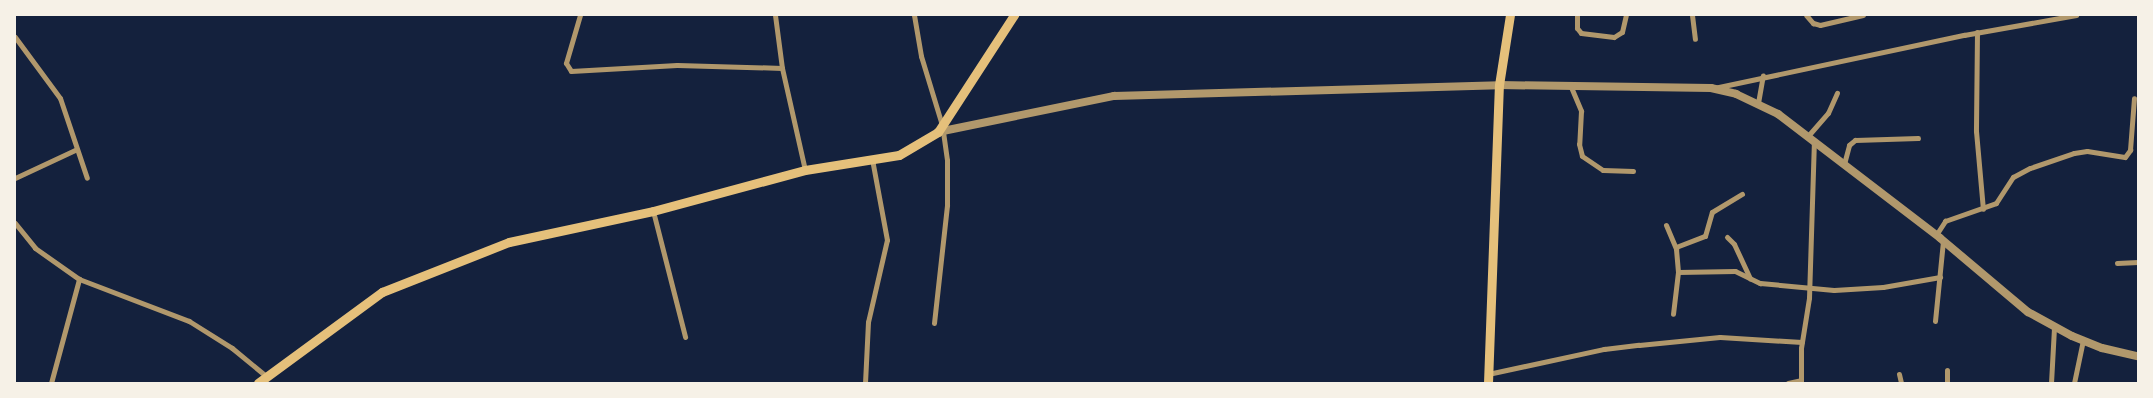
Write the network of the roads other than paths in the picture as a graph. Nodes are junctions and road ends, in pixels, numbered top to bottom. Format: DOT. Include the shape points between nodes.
graph roads {
  1 [pos="580,15"];
  2 [pos="775,15"];
  3 [pos="914,15"];
  4 [pos="1014,15"];
  5 [pos="1510,15"];
  6 [pos="1577,15"];
  7 [pos="1626,15"];
  8 [pos="1692,15"];
  9 [pos="1806,15"];
  10 [pos="1863,15"];
  11 [pos="2076,15"];
  12 [pos="1977,32"];
  13 [pos="15,38"];
  14 [pos="1695,39"];
  15 [pos="782,68"];
  16 [pos="1763,75"];
  17 [pos="1499,85"];
  18 [pos="1571,87"];
  19 [pos="1712,88"];
  20 [pos="1837,93"];
  21 [pos="2134,98"];
  22 [pos="1758,103"];
  23 [pos="941,129"];
  24 [pos="1918,138"];
  25 [pos="1811,139"];
  26 [pos="77,149"];
  27 [pos="872,159"];
  28 [pos="1844,164"];
  29 [pos="806,170"];
  30 [pos="1633,171"];
  31 [pos="15,178"];
  32 [pos="87,178"];
  33 [pos="1742,194"];
  34 [pos="1983,209"];
  35 [pos="654,211"];
  36 [pos="15,223"];
  37 [pos="1666,225"];
  38 [pos="1936,235"];
  39 [pos="1727,237"];
  40 [pos="1943,241"];
  41 [pos="1676,247"];
  42 [pos="2138,262"];
  43 [pos="2117,264"];
  44 [pos="1678,272"];
  45 [pos="1940,277"];
  46 [pos="79,279"];
  47 [pos="1750,279"];
  48 [pos="1810,286"];
  49 [pos="1673,314"];
  50 [pos="1936,321"];
  51 [pos="934,323"];
  52 [pos="2054,327"];
  53 [pos="685,337"];
  54 [pos="2083,340"];
  55 [pos="1802,342"];
  56 [pos="2138,356"];
  57 [pos="1947,370"];
  58 [pos="1899,374"];
  59 [pos="266,376"];
  60 [pos="1488,379"];
  61 [pos="1801,382"];
  62 [pos="51,383"];
  63 [pos="258,383"];
  64 [pos="865,383"];
  65 [pos="1788,383"];
  66 [pos="1901,383"];
  67 [pos="1947,383"];
  68 [pos="2051,383"];
  69 [pos="2074,383"];
  1 -- 15 [label="street" via="566,63 571,71 677,65"];
  2 -- 15 [label="street"];
  3 -- 23 [label="street" via="921,56"];
  4 -- 23 [label="main road"];
  5 -- 17 [label="main road"];
  6 -- 7 [label="street" via="1577,28 1582,33 1614,37 1622,32"];
  8 -- 14 [label="street"];
  9 -- 10 [label="street" via="1820,25"];
  11 -- 12 [label="street"];
  12 -- 16 [label="street"];
  12 -- 34 [label="street" via="1976,131"];
  13 -- 26 [label="street" via="60,98"];
  15 -- 29 [label="street"];
  16 -- 19 [label="street"];
  16 -- 22 [label="street"];
  17 -- 18 [label="street"];
  17 -- 23 [label="street" via="1114,96"];
  17 -- 60 [label="main road"];
  18 -- 19 [label="street"];
  18 -- 30 [label="street" via="1581,111 1579,144 1582,156 1603,170"];
  19 -- 22 [label="street"];
  20 -- 25 [label="street"];
  21 -- 34 [label="street" via="2130,150 2125,157 2080,152 2030,168 2013,178 1996,203"];
  22 -- 25 [label="street"];
  23 -- 27 [label="main road" via="899,155"];
  23 -- 51 [label="street" via="947,160 947,205"];
  24 -- 28 [label="street" via="1855,140 1849,145"];
  25 -- 28 [label="street"];
  25 -- 48 [label="street"];
  26 -- 31 [label="street"];
  26 -- 32 [label="street"];
  27 -- 29 [label="main road"];
  27 -- 64 [label="street" via="887,240 868,322"];
  28 -- 38 [label="street"];
  29 -- 35 [label="main road"];
  33 -- 41 [label="street" via="1712,212 1704,236"];
  34 -- 38 [label="street" via="1945,221"];
  35 -- 53 [label="street"];
  35 -- 59 [label="main road" via="510,242 415,277 382,292"];
  36 -- 46 [label="street" via="35,248"];
  37 -- 41 [label="street"];
  38 -- 40 [label="street"];
  39 -- 47 [label="street" via="1734,244"];
  40 -- 45 [label="street"];
  40 -- 52 [label="street" via="2028,312"];
  41 -- 44 [label="street"];
  42 -- 43 [label="street"];
  44 -- 47 [label="street" via="1736,271"];
  44 -- 49 [label="street"];
  45 -- 48 [label="street" via="1864,289"];
  45 -- 50 [label="street"];
  46 -- 59 [label="street" via="189,321 232,348"];
  46 -- 62 [label="street"];
  47 -- 48 [label="street"];
  48 -- 55 [label="street"];
  52 -- 54 [label="street"];
  52 -- 68 [label="street"];
  54 -- 56 [label="street"];
  54 -- 69 [label="street"];
  55 -- 60 [label="street" via="1720,337 1639,345 1577,354"];
  55 -- 61 [label="street"];
  57 -- 67 [label="street"];
  58 -- 66 [label="street"];
  59 -- 63 [label="main road"];
  61 -- 65 [label="street"];
}
